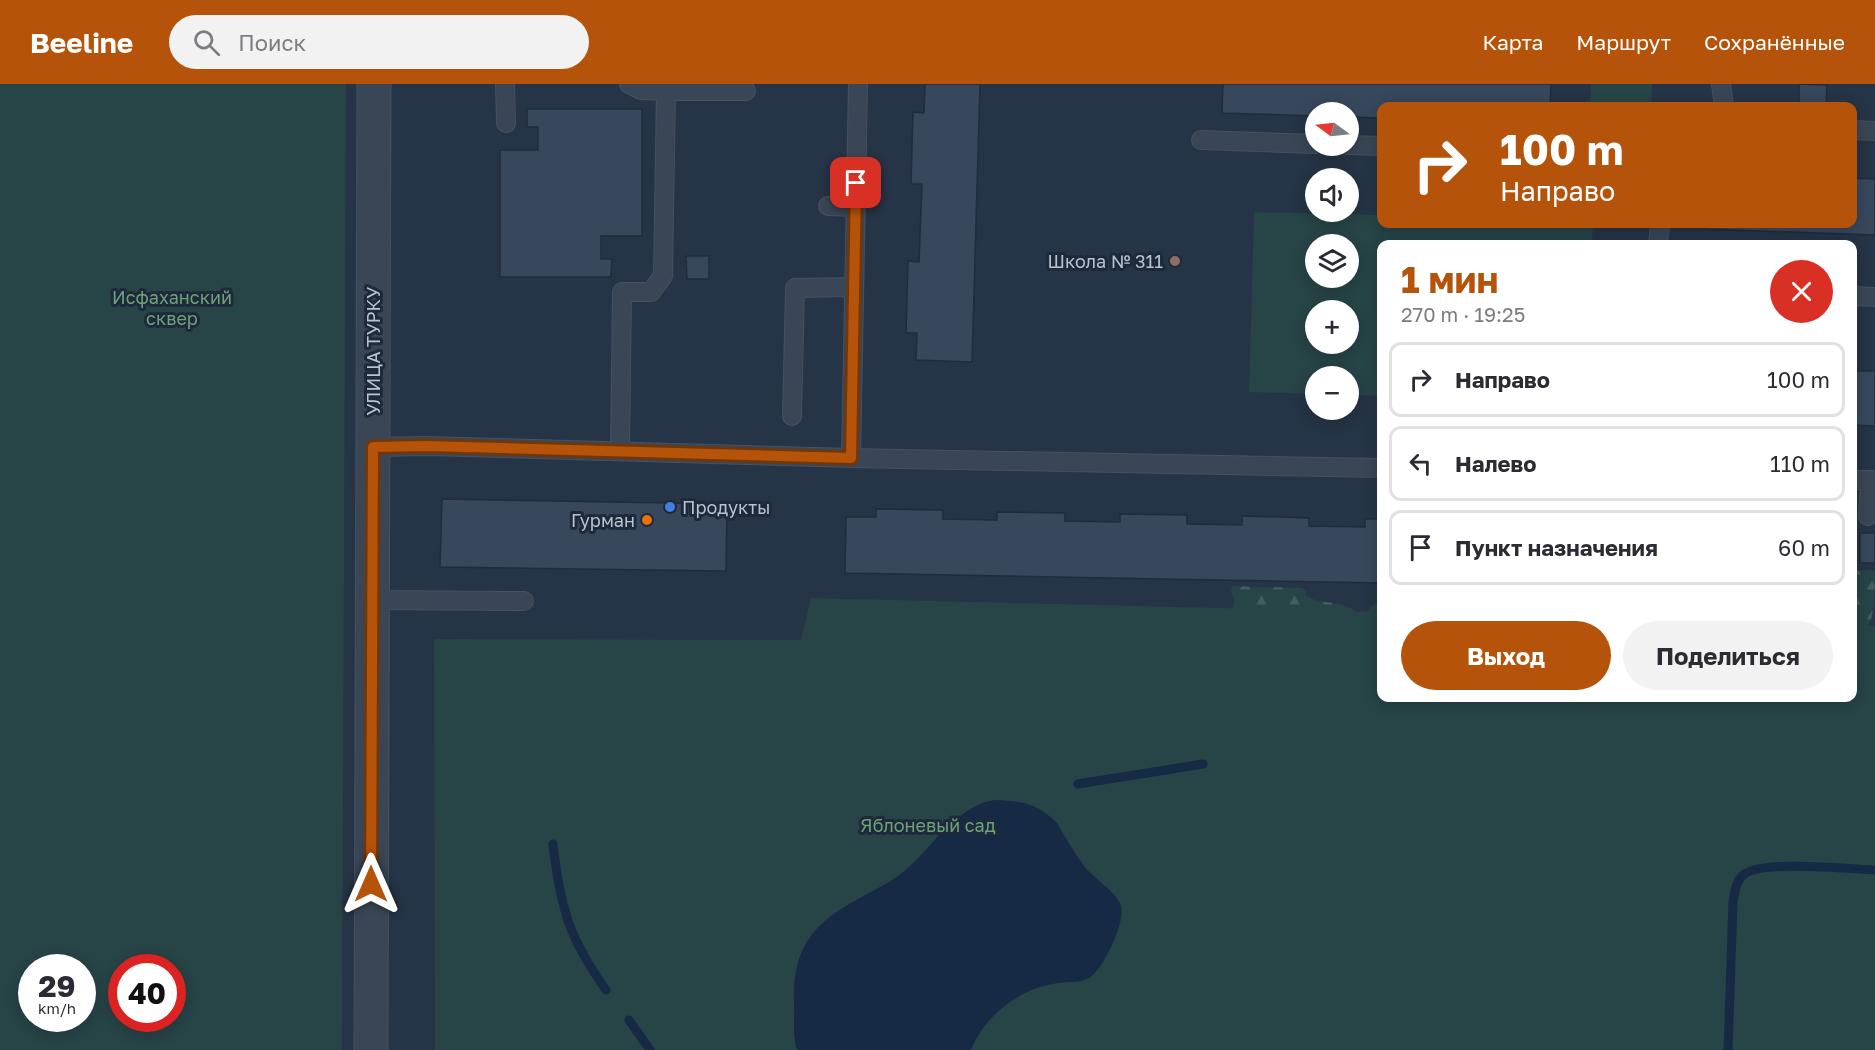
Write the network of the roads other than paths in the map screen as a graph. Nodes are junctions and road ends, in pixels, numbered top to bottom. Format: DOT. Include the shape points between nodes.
graph roads {
  1 [pos="374,84"];
  2 [pos="505,84"];
  3 [pos="628,84"];
  4 [pos="858,84"];
  5 [pos="1721,84"];
  6 [pos="666,91"];
  7 [pos="746,91"];
  8 [pos="1723,102"];
  9 [pos="506,123"];
  10 [pos="1857,130"];
  11 [pos="1875,131"];
  12 [pos="1201,140"];
  13 [pos="1305,144"];
  14 [pos="1359,145"];
  15 [pos="1377,146"];
  16 [pos="828,206"];
  17 [pos="855,207"];
  18 [pos="854,287"];
  19 [pos="1857,296"];
  20 [pos="1875,297"];
  21 [pos="792,416"];
  22 [pos="373,447"];
  23 [pos="620,452"];
  24 [pos="851,458"];
  25 [pos="1377,468"];
  26 [pos="1866,480"];
  27 [pos="1865,516"];
  28 [pos="372,600"];
  29 [pos="524,601"];
  30 [pos="371,1050"];
  1 -- 22 [label="street, УЛИЦА ТУРКУ"];
  2 -- 9 [label="lane"];
  3 -- 6 [label="lane" via="641,90"];
  4 -- 17 [label="lane"];
  5 -- 8 [label="lane"];
  6 -- 7 [label="lane"];
  6 -- 23 [label="lane" via="663,276 651,292 622,292"];
  10 -- 11 [label="lane"];
  12 -- 13 [label="lane"];
  14 -- 15 [label="lane"];
  16 -- 17 [label="lane"];
  17 -- 18 [label="lane"];
  18 -- 21 [label="lane" via="795,288"];
  18 -- 24 [label="lane"];
  19 -- 20 [label="lane"];
  22 -- 23 [label="lane"];
  22 -- 28 [label="street, УЛИЦА ТУРКУ"];
  23 -- 24 [label="lane"];
  24 -- 25 [label="lane"];
  26 -- 27 [label="lane"];
  28 -- 29 [label="lane"];
  28 -- 30 [label="street, УЛИЦА ТУРКУ"];
}
